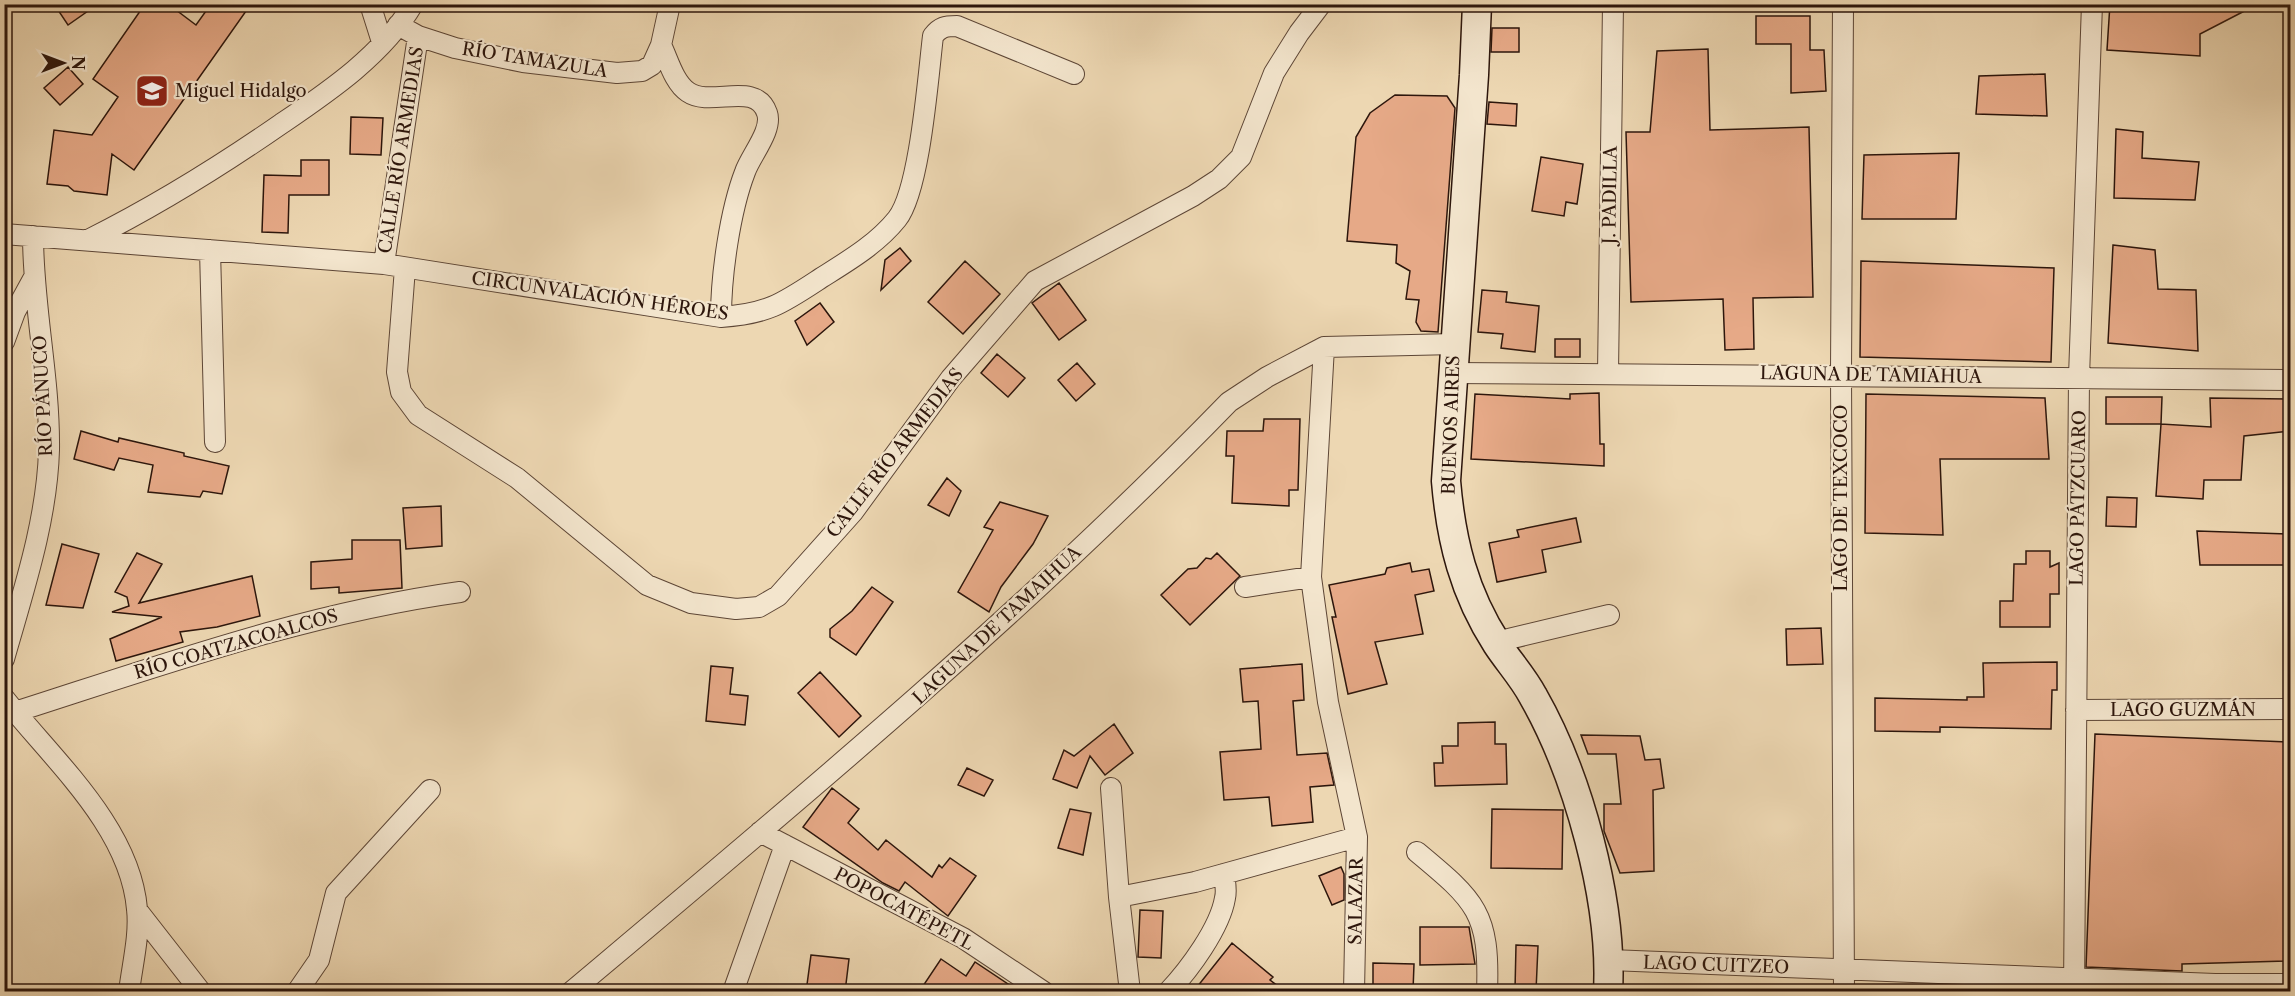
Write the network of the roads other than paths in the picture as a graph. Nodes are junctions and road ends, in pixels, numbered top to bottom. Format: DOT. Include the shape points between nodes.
graph roads {
  1 [pos="370,4"];
  2 [pos="412,4"];
  3 [pos="670,4"];
  4 [pos="1321,4"];
  5 [pos="1477,4"];
  6 [pos="1843,4"];
  7 [pos="2092,4"];
  8 [pos="1613,11"];
  9 [pos="398,25"];
  10 [pos="418,36"];
  11 [pos="382,42"];
  12 [pos="662,45"];
  13 [pos="1074,75"];
  14 [pos="6,231"];
  15 [pos="33,236"];
  16 [pos="88,240"];
  17 [pos="210,250"];
  18 [pos="384,264"];
  19 [pos="405,268"];
  20 [pos="33,279"];
  21 [pos="721,317"];
  22 [pos="4,342"];
  23 [pos="1455,344"];
  24 [pos="1324,347"];
  25 [pos="1452,373"];
  26 [pos="1608,373"];
  27 [pos="1841,375"];
  28 [pos="2079,377"];
  29 [pos="2290,380"];
  30 [pos="215,442"];
  31 [pos="1311,577"];
  32 [pos="1245,586"];
  33 [pos="460,592"];
  34 [pos="1609,615"];
  35 [pos="1496,642"];
  36 [pos="4,659"];
  37 [pos="10,705"];
  38 [pos="2076,710"];
  39 [pos="2290,710"];
  40 [pos="1112,788"];
  41 [pos="430,790"];
  42 [pos="760,832"];
  43 [pos="1357,837"];
  44 [pos="785,845"];
  45 [pos="1417,852"];
  46 [pos="1224,874"];
  47 [pos="1119,897"];
  48 [pos="137,910"];
  49 [pos="1610,960"];
  50 [pos="1844,970"];
  51 [pos="2290,984"];
  52 [pos="2074,985"];
  53 [pos="129,992"];
  54 [pos="201,992"];
  55 [pos="297,992"];
  56 [pos="571,992"];
  57 [pos="733,992"];
  58 [pos="1044,992"];
  59 [pos="1130,992"];
  60 [pos="1168,992"];
  61 [pos="1354,992"];
  62 [pos="1487,992"];
  63 [pos="1608,992"];
  64 [pos="1844,992"];
  1 -- 11 [label="street"];
  2 -- 9 [label="street"];
  3 -- 12 [label="street"];
  4 -- 19 [label="street, CALLE RÍO ARMEDIAS" via="1274,73 1241,157 1219,179 1193,196 1035,281 951,378 853,512 778,596 759,607 736,609 691,603 647,585 517,478 418,415 401,392 397,372"];
  5 -- 23 [label="street, BUENOS AIRES"];
  6 -- 27 [label="street, LAGO DE TEXCOCO"];
  7 -- 28 [label="street, LAGO PÁTZCUARO"];
  8 -- 26 [label="street, J. PADILLA"];
  9 -- 10 [label="street, RÍO TAMAZULA"];
  9 -- 11 [label="street"];
  10 -- 12 [label="street, RÍO TAMAZULA" via="523,62 617,73 642,71 652,65"];
  10 -- 18 [label="street, CALLE RÍO ARMEDIAS"];
  11 -- 16 [label="street" via="330,90 218,168"];
  12 -- 21 [label="street" via="677,80 688,92 699,97 754,97 762,102 767,114 768,123 745,172 736,203"];
  13 -- 21 [label="street, CIRCUNVALACIÓN HÉROES" via="957,26 938,30 933,36 913,180 898,218 861,253 784,302 752,315"];
  14 -- 15 [label="street, CIRCUNVALACIÓN HÉROES"];
  15 -- 16 [label="street, CIRCUNVALACIÓN HÉROES"];
  15 -- 20 [label="street, RÍO PÁNUCO"];
  16 -- 17 [label="street, CIRCUNVALACIÓN HÉROES"];
  17 -- 18 [label="street, CIRCUNVALACIÓN HÉROES"];
  17 -- 30 [label="street"];
  18 -- 19 [label="street, CIRCUNVALACIÓN HÉROES"];
  19 -- 21 [label="street, CIRCUNVALACIÓN HÉROES"];
  20 -- 22 [label="street"];
  20 -- 36 [label="street, RÍO PÁNUCO" via="48,405 49,450 45,497"];
  23 -- 24 [label="street, LAGUNA DE TAMAIHUA"];
  23 -- 25 [label="street, BUENOS AIRES"];
  24 -- 31 [label="street, SALAZAR"];
  24 -- 42 [label="street, LAGUNA DE TAMAIHUA" via="1230,402 983,639"];
  25 -- 26 [label="street, LAGUNA DE TAMIAHUA"];
  25 -- 35 [label="street, BUENOS AIRES" via="1446,481 1449,523 1465,584"];
  26 -- 27 [label="street, LAGUNA DE TAMIAHUA"];
  27 -- 28 [label="street, LAGUNA DE TAMIAHUA"];
  27 -- 50 [label="street, LAGO DE TEXCOCO"];
  28 -- 29 [label="street, LAGUNA DE TAMIAHUA"];
  28 -- 38 [label="street, LAGO PÁTZCUARO"];
  31 -- 32 [label="street"];
  31 -- 43 [label="street, SALAZAR" via="1328,702"];
  33 -- 37 [label="street, RÍO COATZACOALCOS" via="321,617"];
  34 -- 35 [label="street"];
  35 -- 49 [label="street, BUENOS AIRES" via="1533,694 1569,778 1600,883"];
  37 -- 48 [label="street" via="114,835 129,873"];
  38 -- 39 [label="street, LAGO GUZMÁN"];
  38 -- 52 [label="street, LAGO PÁTZCUARO"];
  40 -- 47 [label="street"];
  41 -- 55 [label="street" via="336,893 319,960"];
  42 -- 44 [label="street, POPOCATÉPETL"];
  42 -- 56 [label="street, LAGUNA DE TAMAIHUA"];
  43 -- 46 [label="street"];
  43 -- 61 [label="street, SALAZAR"];
  44 -- 57 [label="street"];
  44 -- 58 [label="street, POPOCATÉPETL" via="963,938"];
  45 -- 62 [label="street" via="1466,895 1478,913 1487,940"];
  46 -- 47 [label="street"];
  46 -- 60 [label="street" via="1222,907 1206,940"];
  47 -- 59 [label="street"];
  48 -- 53 [label="street"];
  48 -- 54 [label="street"];
  49 -- 50 [label="street, LAGO CUITZEO"];
  49 -- 63 [label="street, BUENOS AIRES"];
  50 -- 52 [label="street, LAGO CUITZEO"];
  50 -- 64 [label="street, LAGO DE TEXCOCO"];
  51 -- 52 [label="street, LAGO CUITZEO"];
}
